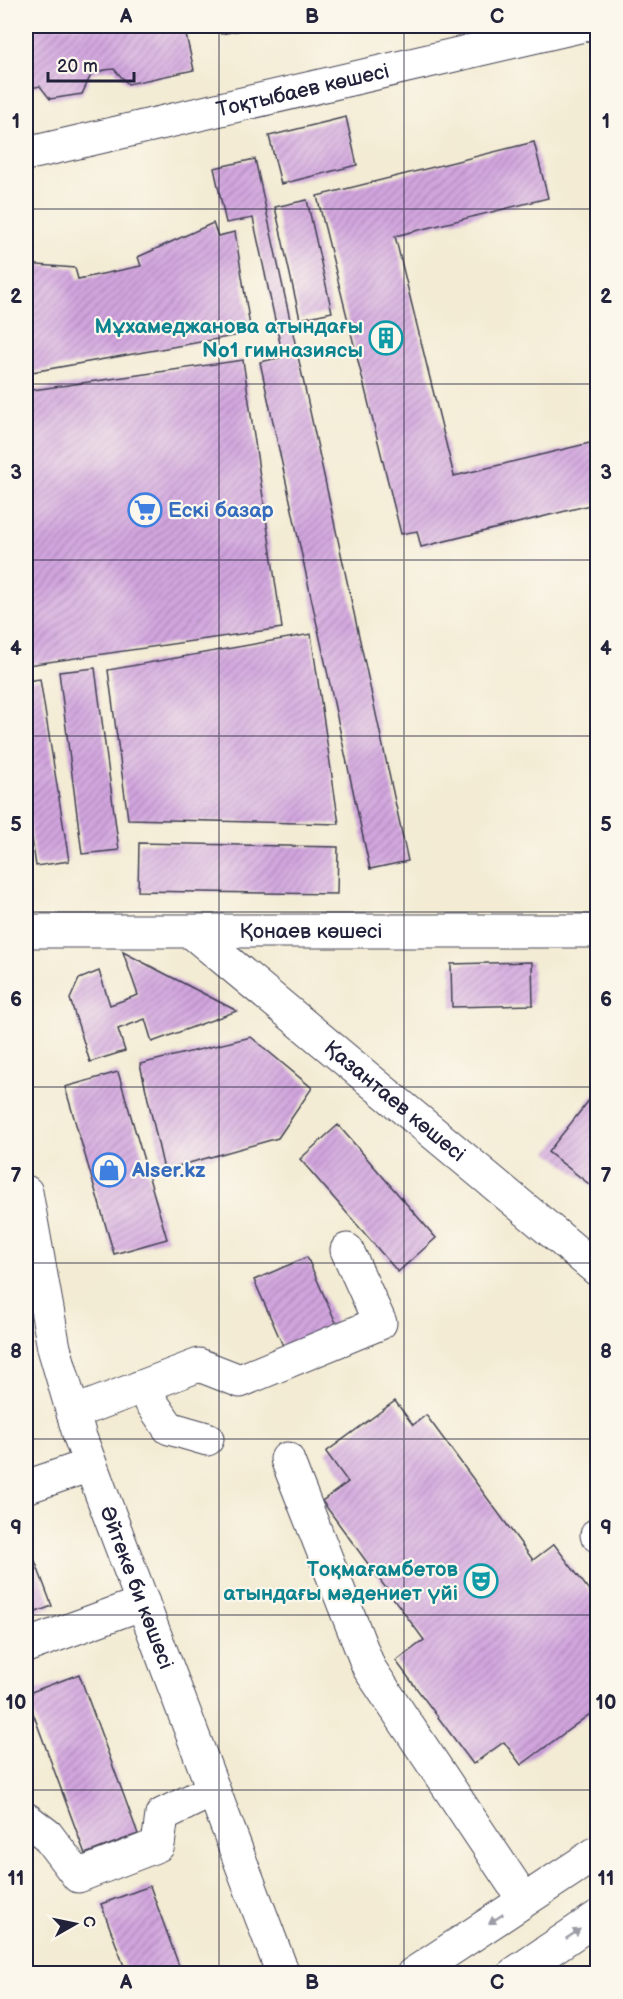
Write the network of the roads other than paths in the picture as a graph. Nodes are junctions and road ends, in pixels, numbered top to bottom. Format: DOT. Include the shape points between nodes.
graph roads {
  1 [pos="580,26"];
  2 [pos="26,154"];
  3 [pos="26,931"];
  4 [pos="597,931"];
  5 [pos="192,932"];
  6 [pos="26,1192"];
  7 [pos="347,1250"];
  8 [pos="597,1270"];
  9 [pos="141,1387"];
  10 [pos="73,1413"];
  11 [pos="207,1439"];
  12 [pos="287,1459"];
  13 [pos="90,1466"];
  14 [pos="26,1487"];
  15 [pos="142,1603"];
  16 [pos="26,1646"];
  17 [pos="213,1790"];
  18 [pos="26,1819"];
  19 [pos="597,1852"];
  20 [pos="524,1900"];
  21 [pos="597,1917"];
  22 [pos="283,1974"];
  23 [pos="413,1974"];
  24 [pos="514,1974"];
  1 -- 2 [label="street, Тоқтыбаев көшесі"];
  3 -- 5 [label="street, Қонаев көшесі"];
  4 -- 5 [label="street, Қонаев көшесі"];
  5 -- 8 [label="street, Қазантаев көшесі"];
  6 -- 10 [label="street, Әйтеке би көшесі" via="54,1348"];
  7 -- 9 [label="street" via="381,1323 240,1380 199,1365"];
  9 -- 10 [label="street"];
  9 -- 11 [label="street" via="169,1428"];
  10 -- 13 [label="street, Әйтеке би көшесі"];
  12 -- 20 [label="street" via="369,1668"];
  13 -- 14 [label="street"];
  13 -- 15 [label="street, Әйтеке би көшесі"];
  15 -- 16 [label="street"];
  15 -- 17 [label="street, Әйтеке би көшесі"];
  17 -- 18 [label="street" via="162,1815 158,1845 78,1876 46,1835"];
  17 -- 22 [label="street, Әйтеке би көшесі"];
  19 -- 20 [label="street"];
  20 -- 23 [label="street, one-way"];
  24 -- 21 [label="street, one-way"];
}
